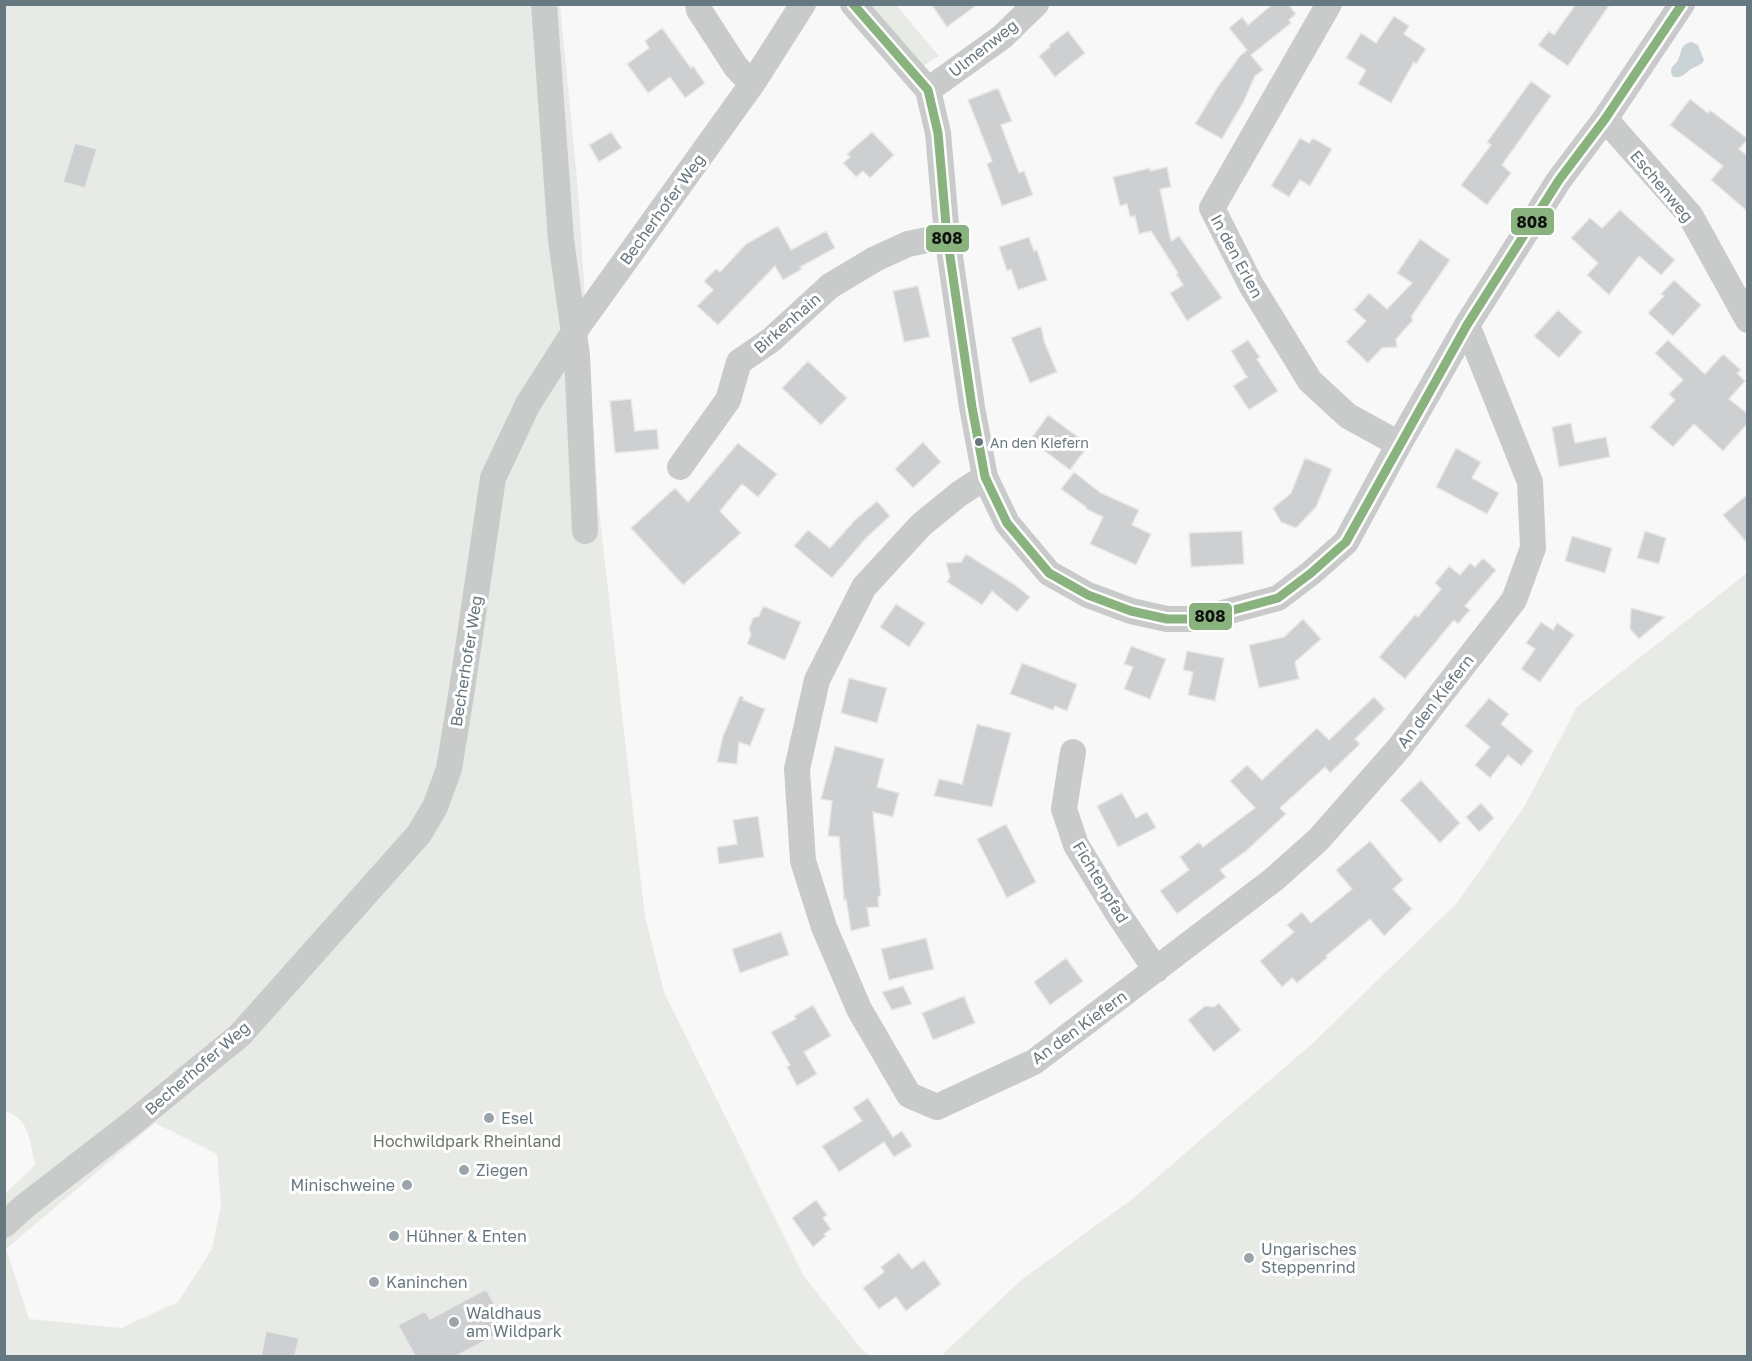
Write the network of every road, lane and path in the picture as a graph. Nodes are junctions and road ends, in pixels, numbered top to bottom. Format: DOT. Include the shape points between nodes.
graph roads {
  1 [pos="544,4"];
  2 [pos="698,4"];
  3 [pos="803,4"];
  4 [pos="853,4"];
  5 [pos="1036,4"];
  6 [pos="1329,4"];
  7 [pos="1678,6"];
  8 [pos="752,84"];
  9 [pos="928,90"];
  10 [pos="1605,119"];
  11 [pos="947,236"];
  12 [pos="1748,320"];
  13 [pos="1467,325"];
  14 [pos="574,332"];
  15 [pos="1399,444"];
  16 [pos="680,467"];
  17 [pos="985,477"];
  18 [pos="585,531"];
  19 [pos="1073,752"];
  20 [pos="1156,970"];
  21 [pos="4,1225"];
  1 -- 14 [label="street" via="561,240"];
  2 -- 8 [label="street" via="736,67"];
  3 -- 8 [label="street, Becherhofer Weg"];
  4 -- 9 [label="street"];
  5 -- 9 [label="street, Ulmenweg" via="1002,37"];
  6 -- 15 [label="street, In den Erlen" via="1212,208 1251,285 1310,381 1348,416"];
  7 -- 10 [label="street"];
  8 -- 14 [label="street, Becherhofer Weg"];
  9 -- 11 [label="street" via="938,132"];
  10 -- 12 [label="street, Eschenweg" via="1690,215"];
  10 -- 13 [label="street" via="1559,180"];
  11 -- 16 [label="street, Birkenhain" via="908,244 830,286 771,340 739,362 729,400"];
  11 -- 17 [label="street"];
  13 -- 15 [label="street"];
  13 -- 20 [label="street, An den Kiefern" via="1530,482 1533,548 1514,600 1399,748 1318,840 1273,880"];
  14 -- 18 [label="street"];
  14 -- 21 [label="street, Becherhofer Weg" via="528,404 492,478 448,769 435,807 419,834 240,1035"];
  15 -- 17 [label="street" via="1346,542 1311,573 1278,598 1200,619 1167,619 1131,611 1088,595 1049,573 1007,523"];
  17 -- 20 [label="street, An den Kiefern" via="921,525 864,587 817,680 796,770 803,861 824,927 859,1009 909,1095 937,1107 1034,1062"];
  19 -- 20 [label="street, Fichtenpfad" via="1064,809 1076,844"];
}
